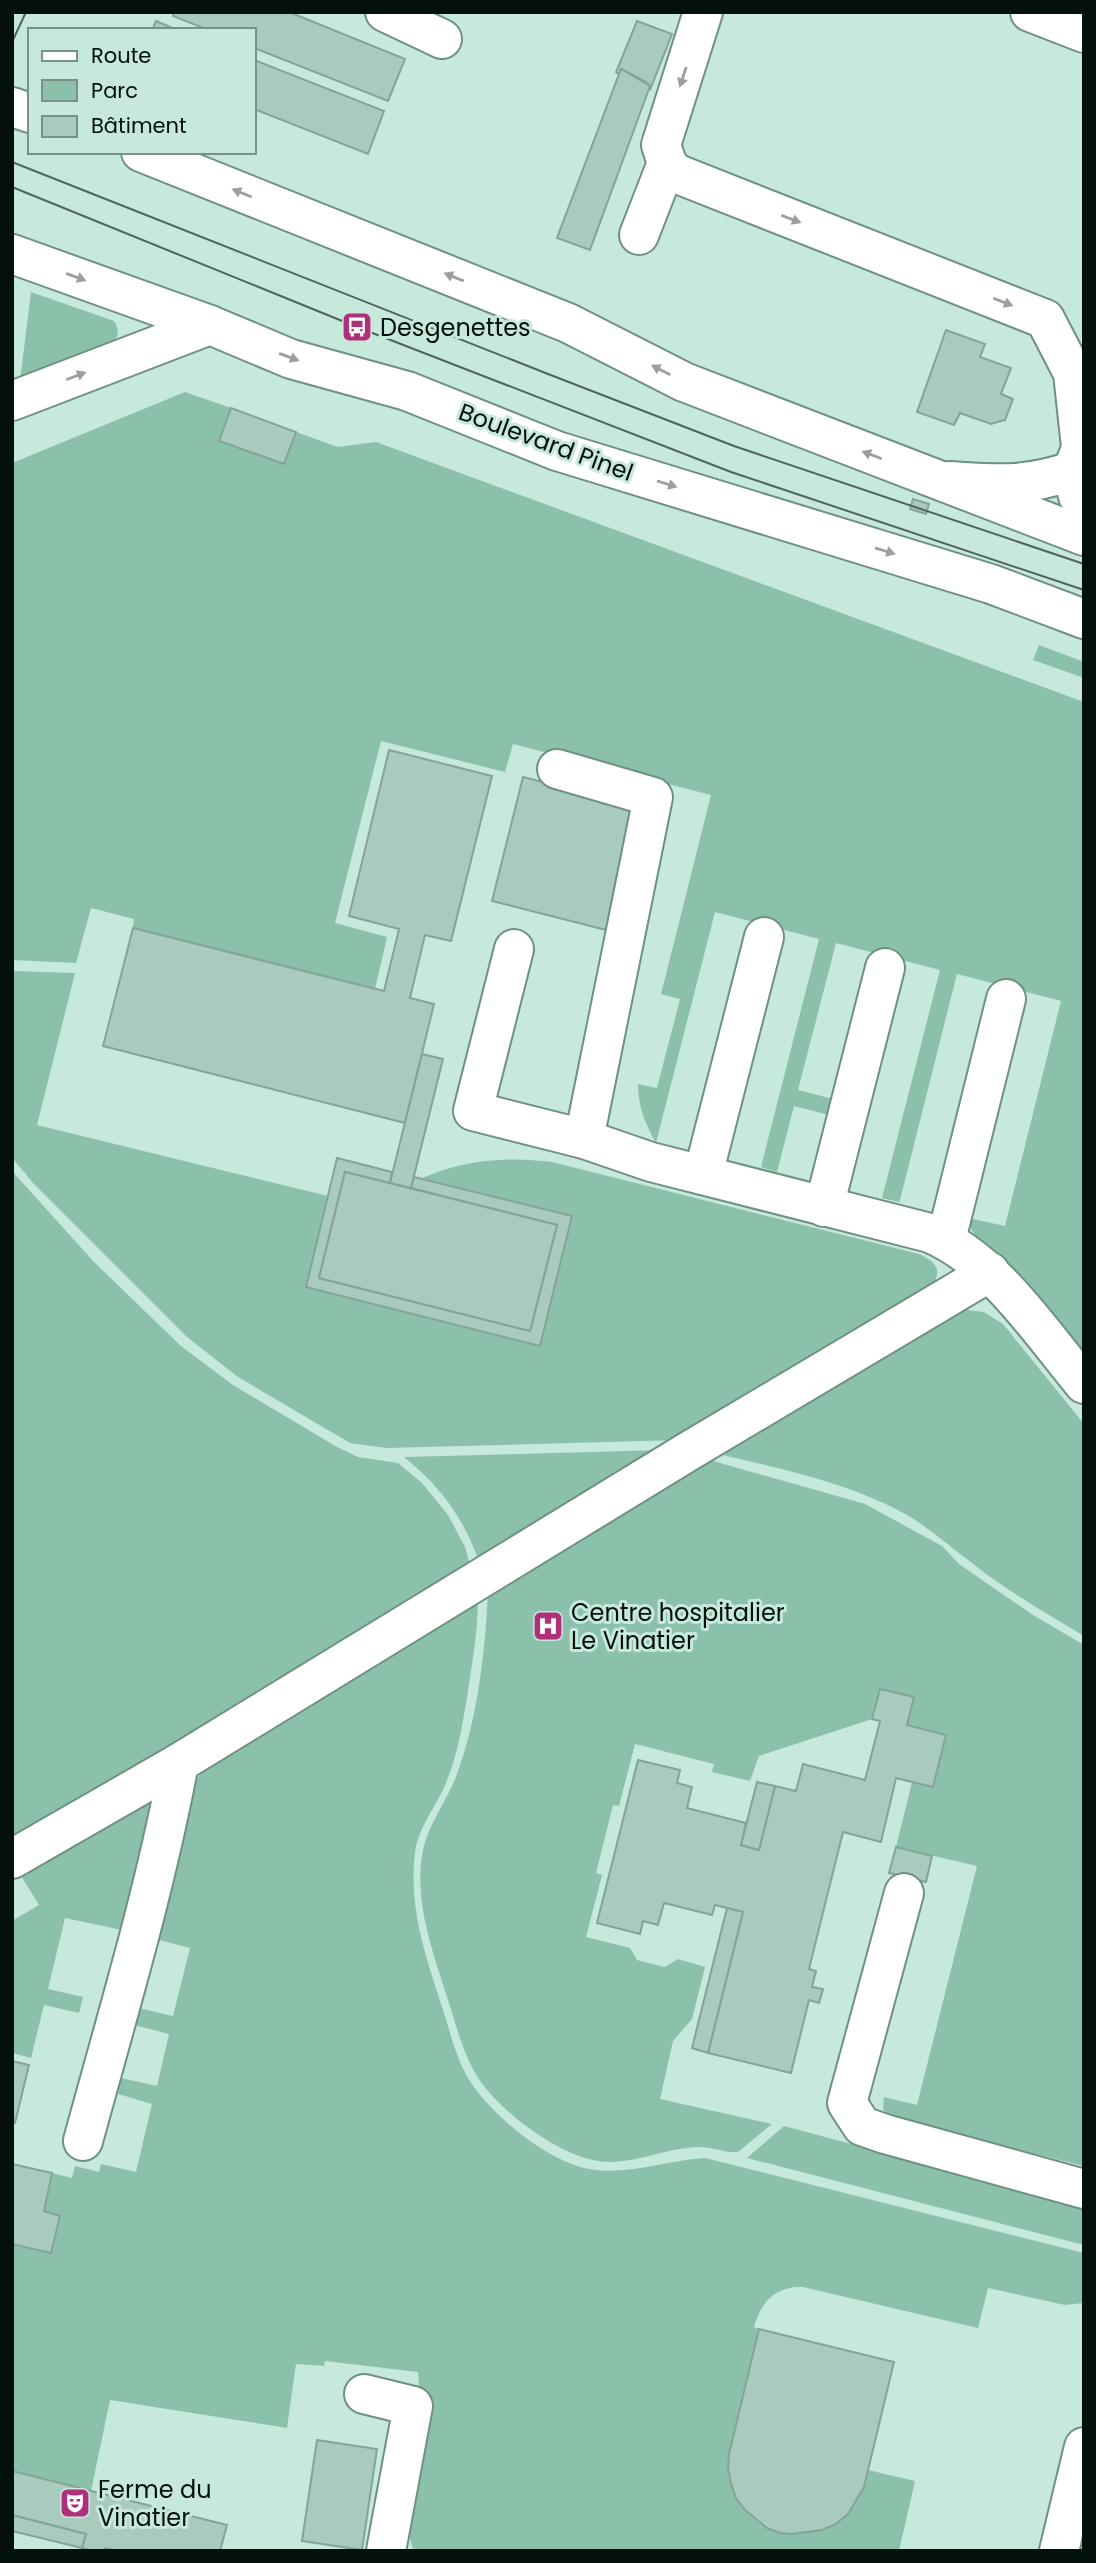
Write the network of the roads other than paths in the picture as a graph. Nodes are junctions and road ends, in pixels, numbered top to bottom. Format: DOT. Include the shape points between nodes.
graph roads {
  1 [pos="385,12"];
  2 [pos="703,12"];
  3 [pos="1030,12"];
  4 [pos="1084,33"];
  5 [pos="442,39"];
  6 [pos="146,154"];
  7 [pos="667,163"];
  8 [pos="639,235"];
  9 [pos="12,254"];
  10 [pos="1045,319"];
  11 [pos="210,325"];
  12 [pos="1084,335"];
  13 [pos="12,401"];
  14 [pos="1080,467"];
  15 [pos="935,480"];
  16 [pos="1084,536"];
  17 [pos="1084,619"];
  18 [pos="557,769"];
  19 [pos="764,937"];
  20 [pos="514,949"];
  21 [pos="885,968"];
  22 [pos="1006,999"];
  23 [pos="584,1139"];
  24 [pos="704,1175"];
  25 [pos="824,1207"];
  26 [pos="946,1240"];
  27 [pos="990,1272"];
  28 [pos="1084,1384"];
  29 [pos="179,1763"];
  30 [pos="12,1859"];
  31 [pos="904,1893"];
  32 [pos="83,2141"];
  33 [pos="1084,2189"];
  34 [pos="364,2394"];
  35 [pos="1084,2447"];
  36 [pos="386,2551"];
  37 [pos="1059,2551"];
  1 -- 5 [label="main road"];
  2 -- 7 [label="main road, one-way" via="661,145"];
  3 -- 4 [label="main road"];
  15 -- 6 [label="main road, one-way" via="684,382 568,323"];
  7 -- 8 [label="main road"];
  7 -- 10 [label="main road, one-way" via="675,173 706,186"];
  9 -- 11 [label="main road, Boulevard Pinel, one-way"];
  10 -- 12 [label="main road"];
  10 -- 14 [label="main road" via="1073,373"];
  13 -- 11 [label="main road, one-way"];
  11 -- 17 [label="main road, Boulevard Pinel, one-way" via="291,359 407,391 557,450 991,584"];
  14 -- 15 [label="main road" via="1020,484"];
  15 -- 16 [label="main road"];
  18 -- 23 [label="main road" via="653,797"];
  19 -- 24 [label="main road"];
  20 -- 23 [label="main road" via="473,1111"];
  21 -- 25 [label="main road"];
  22 -- 26 [label="main road"];
  23 -- 24 [label="main road"];
  24 -- 25 [label="main road"];
  25 -- 26 [label="main road"];
  26 -- 27 [label="main road"];
  27 -- 28 [label="main road"];
  27 -- 29 [label="main road"];
  29 -- 30 [label="main road"];
  29 -- 32 [label="main road" via="140,1936"];
  31 -- 33 [label="main road" via="847,2103 862,2126"];
  34 -- 36 [label="main road" via="413,2406"];
  35 -- 37 [label="main road"];
}
